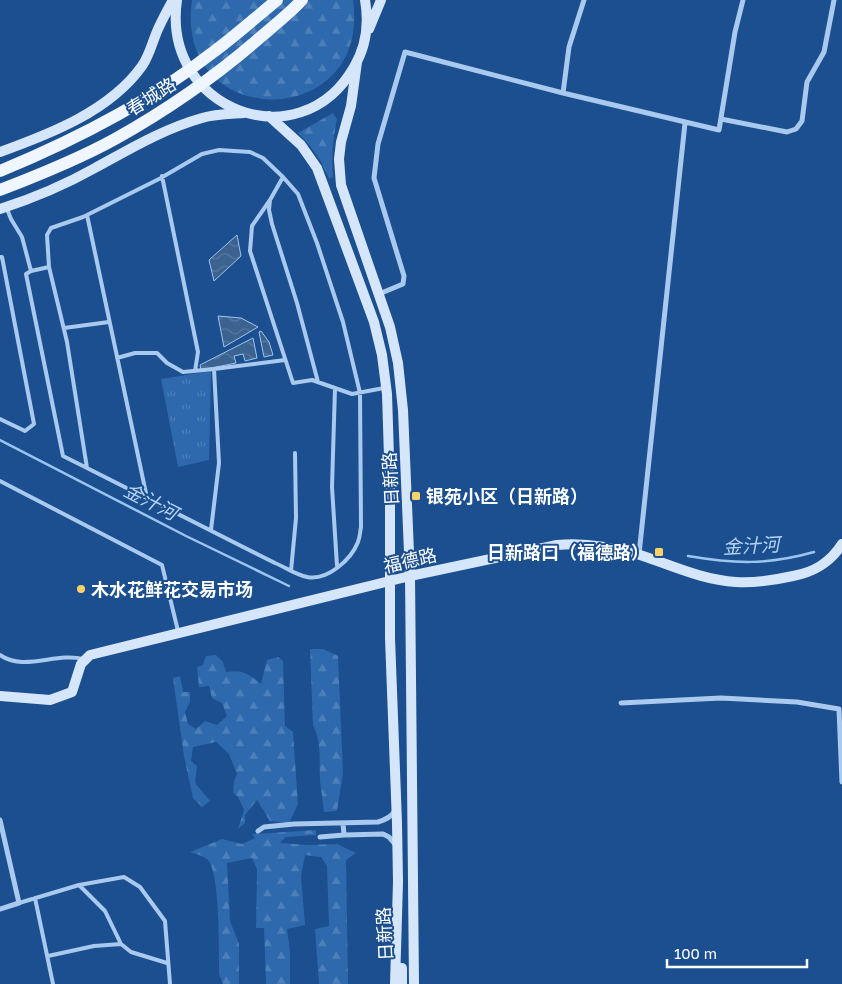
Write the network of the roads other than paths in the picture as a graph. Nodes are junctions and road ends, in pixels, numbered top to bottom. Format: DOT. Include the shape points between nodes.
graph roads {
  1 [pos="175,0"];
  2 [pos="277,0"];
  3 [pos="302,0"];
  4 [pos="365,0"];
  5 [pos="381,0"];
  6 [pos="584,0"];
  7 [pos="743,0"];
  8 [pos="834,0"];
  9 [pos="365,39"];
  10 [pos="357,62"];
  11 [pos="563,93"];
  12 [pos="245,112"];
  13 [pos="269,116"];
  14 [pos="721,119"];
  15 [pos="685,123"];
  16 [pos="0,152"];
  17 [pos="0,171"];
  18 [pos="162,176"];
  19 [pos="283,177"];
  20 [pos="0,190"];
  21 [pos="270,200"];
  22 [pos="3,208"];
  23 [pos="87,215"];
  24 [pos="0,257"];
  25 [pos="49,267"];
  26 [pos="31,271"];
  27 [pos="379,294"];
  28 [pos="109,322"];
  29 [pos="64,328"];
  30 [pos="117,358"];
  31 [pos="285,360"];
  32 [pos="214,369"];
  33 [pos="195,371"];
  34 [pos="318,382"];
  35 [pos="386,387"];
  36 [pos="335,388"];
  37 [pos="360,393"];
  38 [pos="0,419"];
  39 [pos="295,453"];
  40 [pos="88,468"];
  41 [pos="0,481"];
  42 [pos="147,498"];
  43 [pos="211,530"];
  44 [pos="841,549"];
  45 [pos="638,555"];
  46 [pos="337,566"];
  47 [pos="291,570"];
  48 [pos="410,576"];
  49 [pos="390,581"];
  50 [pos="178,632"];
  51 [pos="0,655"];
  52 [pos="84,659"];
  53 [pos="0,696"];
  54 [pos="621,703"];
  55 [pos="842,782"];
  56 [pos="396,808"];
  57 [pos="0,820"];
  58 [pos="343,823"];
  59 [pos="258,831"];
  60 [pos="344,835"];
  61 [pos="320,837"];
  62 [pos="398,849"];
  63 [pos="398,882"];
  64 [pos="79,885"];
  65 [pos="35,898"];
  66 [pos="19,903"];
  67 [pos="414,906"];
  68 [pos="0,909"];
  69 [pos="121,944"];
  70 [pos="48,956"];
  71 [pos="168,963"];
  72 [pos="54,984"];
  73 [pos="170,984"];
  74 [pos="395,984"];
  75 [pos="402,984"];
  76 [pos="414,984"];
  77 [pos="421,984"];
  1 -- 12 [label="main road" via="176,36 189,70 213,96"];
  1 -- 16 [label="main road" via="160,24 143,64 123,88 95,110 32,141"];
  2 -- 17 [label="main road, 春城路" via="171,83 47,152"];
  3 -- 20 [label="main road, 春城路" via="222,70 182,97 115,139"];
  4 -- 9 [label="main road"];
  5 -- 9 [label="main road"];
  6 -- 11 [label="street" via="570,47"];
  7 -- 14 [label="street"];
  8 -- 14 [label="street" via="824,52 807,82 802,121 796,130 787,132"];
  9 -- 10 [label="main road"];
  10 -- 13 [label="main road" via="344,82 326,98 305,110"];
  10 -- 27 [label="main road, 日新路" via="351,106 341,142 341,185"];
  11 -- 15 [label="street"];
  11 -- 27 [label="street" via="405,52 378,144 374,178 404,276 403,284"];
  12 -- 13 [label="main road"];
  12 -- 22 [label="main road" via="203,118 174,128 41,195"];
  13 -- 35 [label="main road, 日新路" via="301,145 317,168 374,322"];
  14 -- 15 [label="street" via="720,130"];
  15 -- 45 [label="street"];
  18 -- 19 [label="lane" via="202,154 234,150 263,158"];
  18 -- 23 [label="lane"];
  18 -- 33 [label="lane" via="198,352"];
  19 -- 21 [label="lane"];
  19 -- 37 [label="lane" via="298,194 317,243 343,322"];
  21 -- 31 [label="lane" via="252,226 250,251"];
  21 -- 34 [label="lane" via="272,224"];
  22 -- 26 [label="lane" via="22,236"];
  23 -- 25 [label="lane" via="51,228 47,235"];
  23 -- 28 [label="lane"];
  24 -- 38 [label="lane" via="34,424 24,431"];
  25 -- 26 [label="lane"];
  25 -- 29 [label="lane"];
  26 -- 40 [label="lane" via="26,274 63,456"];
  27 -- 48 [label="main road, 日新路" via="398,363"];
  28 -- 29 [label="lane"];
  28 -- 30 [label="lane"];
  29 -- 40 [label="lane"];
  30 -- 33 [label="lane" via="134,353 157,353 183,372"];
  30 -- 42 [label="lane"];
  31 -- 32 [label="lane"];
  31 -- 34 [label="lane" via="292,383"];
  32 -- 33 [label="lane"];
  32 -- 43 [label="lane" via="219,463"];
  34 -- 36 [label="lane"];
  35 -- 37 [label="lane"];
  35 -- 49 [label="main road, 日新路"];
  36 -- 37 [label="lane" via="352,394"];
  36 -- 46 [label="lane" via="332,487"];
  37 -- 46 [label="lane" via="361,527 358,543 348,558"];
  39 -- 47 [label="lane" via="296,518"];
  40 -- 42 [label="lane"];
  41 -- 50 [label="lane" via="162,565"];
  42 -- 43 [label="lane"];
  43 -- 47 [label="lane"];
  44 -- 45 [label="main road, 福德路" via="829,561 802,574 753,582 712,578"];
  45 -- 48 [label="main road, 福德路" via="602,546 571,543"];
  46 -- 47 [label="lane" via="329,573 314,578"];
  48 -- 49 [label="main road, 福德路"];
  48 -- 67 [label="main road, 日新路"];
  49 -- 50 [label="main road, 福德路"];
  49 -- 56 [label="main road, 日新路"];
  50 -- 52 [label="main road, 福德路"];
  51 -- 52 [label="lane" via="23,662"];
  52 -- 53 [label="main road" via="72,692 50,700"];
  54 -- 55 [label="street" via="721,698 797,702 839,709"];
  56 -- 58 [label="street" via="384,820"];
  56 -- 62 [label="main road, 日新路"];
  57 -- 66 [label="street"];
  58 -- 59 [label="street" via="264,827"];
  58 -- 60 [label="street"];
  60 -- 61 [label="street"];
  60 -- 62 [label="street" via="383,834"];
  62 -- 63 [label="main road, 日新路"];
  63 -- 74 [label="main road, 日新路"];
  63 -- 75 [label="main road, 日新路"];
  64 -- 65 [label="lane"];
  64 -- 69 [label="lane" via="105,911"];
  64 -- 71 [label="lane" via="124,877 140,887 166,920"];
  65 -- 66 [label="lane"];
  65 -- 70 [label="lane"];
  66 -- 68 [label="street"];
  67 -- 76 [label="main road, 日新路"];
  67 -- 77 [label="main road, 日新路"];
  69 -- 70 [label="lane"];
  69 -- 71 [label="lane" via="131,952"];
  70 -- 72 [label="lane"];
  71 -- 73 [label="lane"];
}
